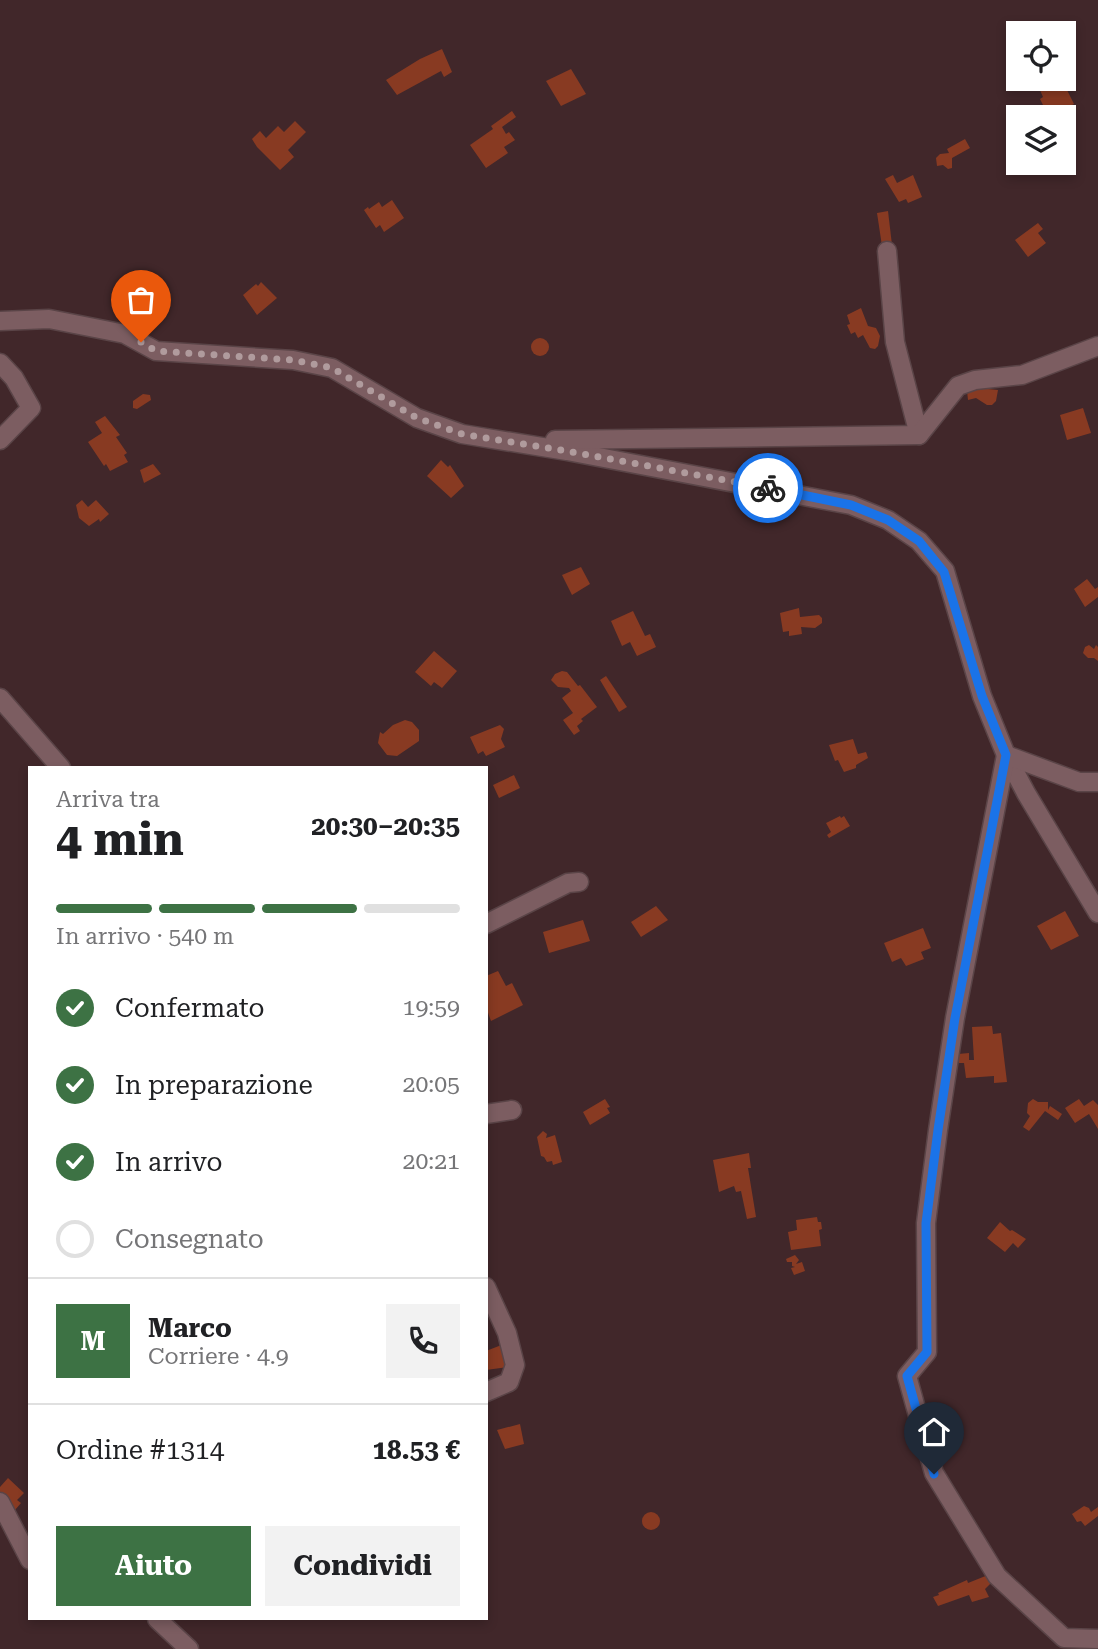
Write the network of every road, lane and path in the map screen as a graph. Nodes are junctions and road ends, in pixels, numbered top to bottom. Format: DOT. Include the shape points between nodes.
graph roads {
  1 [pos="887,251"];
  2 [pos="0,321"];
  3 [pos="1098,346"];
  4 [pos="0,363"];
  5 [pos="919,435"];
  6 [pos="0,440"];
  7 [pos="506,441"];
  8 [pos="0,698"];
  9 [pos="1006,755"];
  10 [pos="59,766"];
  11 [pos="1098,782"];
  12 [pos="579,882"];
  13 [pos="1098,913"];
  14 [pos="488,923"];
  15 [pos="512,1110"];
  16 [pos="488,1114"];
  17 [pos="488,1290"];
  18 [pos="488,1391"];
  19 [pos="0,1502"];
  20 [pos="28,1556"];
  21 [pos="158,1620"];
  22 [pos="1098,1639"];
  23 [pos="188,1649"];
  1 -- 5 [label="street" via="895,342"];
  2 -- 7 [label="street" via="49,319 125,334 156,351 293,360 332,368 417,418 462,434"];
  3 -- 5 [label="street" via="1022,374 958,386"];
  4 -- 6 [label="street" via="31,408"];
  5 -- 7 [label="street"];
  7 -- 9 [label="street" via="851,505 888,520 919,541 944,572 982,696"];
  8 -- 10 [label="street"];
  9 -- 11 [label="street" via="1079,782"];
  9 -- 13 [label="street"];
  9 -- 22 [label="street" via="955,1018 926,1223 927,1352 907,1376 934,1474 997,1576 1064,1638"];
  12 -- 14 [label="street" via="568,883"];
  15 -- 16 [label="street"];
  17 -- 18 [label="street" via="515,1365 509,1382"];
  19 -- 20 [label="street"];
  21 -- 23 [label="street"];
}
